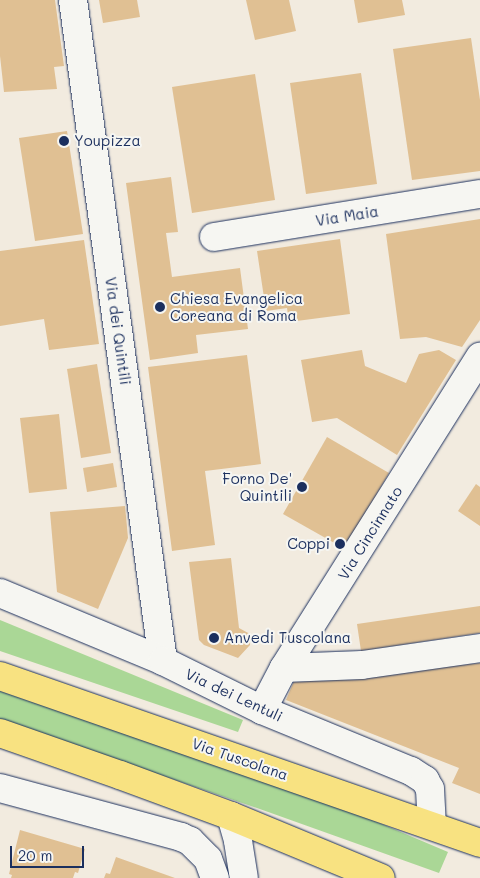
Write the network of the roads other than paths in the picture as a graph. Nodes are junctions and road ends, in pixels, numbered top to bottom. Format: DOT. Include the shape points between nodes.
graph roads {
  1 [pos="73,0"];
  2 [pos="480,194"];
  3 [pos="214,237"];
  4 [pos="480,357"];
  5 [pos="0,594"];
  6 [pos="480,648"];
  7 [pos="163,661"];
  8 [pos="284,668"];
  9 [pos="0,676"];
  10 [pos="262,710"];
  11 [pos="0,733"];
  12 [pos="0,788"];
  13 [pos="231,816"];
  14 [pos="432,825"];
  15 [pos="480,843"];
  16 [pos="215,875"];
  17 [pos="244,878"];
  18 [pos="381,878"];
  1 -- 7 [label="street, Via dei Quintili"];
  2 -- 3 [label="street, Via Maia"];
  4 -- 8 [label="street, Via Cincinnato"];
  5 -- 7 [label="street, Via dei Lentuli"];
  6 -- 8 [label="street" via="362,665"];
  7 -- 10 [label="street, Via dei Lentuli"];
  8 -- 10 [label="street, Via Cincinnato"];
  9 -- 14 [label="main road, Via Tuscolana"];
  10 -- 14 [label="street, Via dei Lentuli" via="425,780 432,794"];
  11 -- 13 [label="main road"];
  12 -- 16 [label="street" via="181,836 197,847"];
  13 -- 17 [label="street"];
  13 -- 18 [label="main road"];
  14 -- 15 [label="main road, Via Tuscolana"];
}
